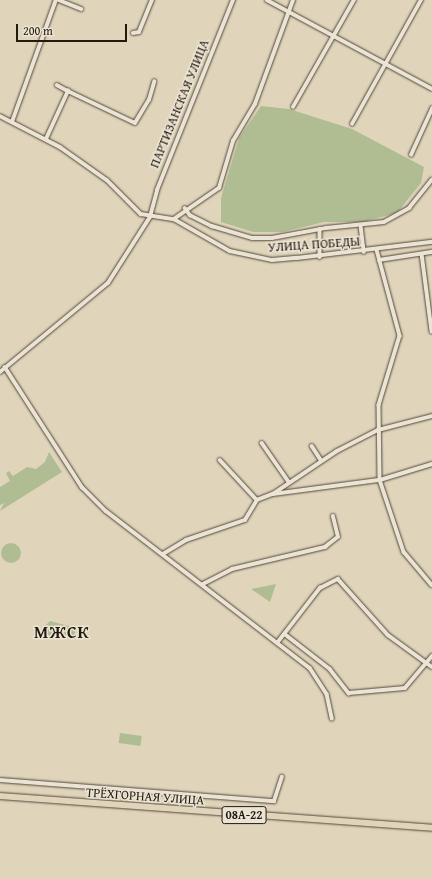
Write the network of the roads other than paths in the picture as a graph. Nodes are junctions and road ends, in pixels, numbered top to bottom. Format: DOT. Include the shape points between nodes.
graph roads {
  1 [pos="57,0"];
  2 [pos="152,0"];
  3 [pos="233,0"];
  4 [pos="267,0"];
  5 [pos="293,0"];
  6 [pos="354,0"];
  7 [pos="421,0"];
  8 [pos="81,9"];
  9 [pos="288,11"];
  10 [pos="133,33"];
  11 [pos="335,33"];
  12 [pos="385,63"];
  13 [pos="154,82"];
  14 [pos="57,85"];
  15 [pos="432,89"];
  16 [pos="68,92"];
  17 [pos="293,107"];
  18 [pos="432,109"];
  19 [pos="0,116"];
  20 [pos="12,122"];
  21 [pos="352,124"];
  22 [pos="46,140"];
  23 [pos="411,155"];
  24 [pos="432,180"];
  25 [pos="185,208"];
  26 [pos="150,217"];
  27 [pos="174,219"];
  28 [pos="361,226"];
  29 [pos="320,229"];
  30 [pos="431,242"];
  31 [pos="377,250"];
  32 [pos="364,252"];
  33 [pos="432,252"];
  34 [pos="422,254"];
  35 [pos="320,257"];
  36 [pos="379,260"];
  37 [pos="432,330"];
  38 [pos="5,367"];
  39 [pos="0,372"];
  40 [pos="432,416"];
  41 [pos="378,430"];
  42 [pos="262,443"];
  43 [pos="312,446"];
  44 [pos="322,459"];
  45 [pos="220,460"];
  46 [pos="432,464"];
  47 [pos="380,480"];
  48 [pos="290,482"];
  49 [pos="273,494"];
  50 [pos="257,500"];
  51 [pos="333,517"];
  52 [pos="163,554"];
  53 [pos="203,584"];
  54 [pos="432,585"];
  55 [pos="286,635"];
  56 [pos="278,643"];
  57 [pos="432,656"];
  58 [pos="426,664"];
  59 [pos="432,667"];
  60 [pos="332,718"];
  61 [pos="282,777"];
  62 [pos="0,780"];
  63 [pos="0,796"];
  64 [pos="432,828"];
  1 -- 8 [label="street"];
  1 -- 20 [label="street"];
  2 -- 10 [label="street" via="139,32"];
  3 -- 26 [label="street, ПАРТИЗАНСКАЯ УЛИЦА" via="156,190"];
  4 -- 9 [label="street"];
  5 -- 9 [label="street"];
  6 -- 11 [label="street"];
  7 -- 12 [label="street"];
  9 -- 11 [label="street"];
  9 -- 25 [label="street" via="255,104 233,140 221,183 216,192"];
  11 -- 12 [label="street"];
  11 -- 17 [label="street"];
  12 -- 15 [label="street"];
  12 -- 21 [label="street"];
  13 -- 16 [label="street" via="149,100 135,123"];
  14 -- 16 [label="street"];
  16 -- 22 [label="street"];
  18 -- 23 [label="street"];
  19 -- 20 [label="street"];
  20 -- 22 [label="street"];
  22 -- 26 [label="street" via="106,180 137,210"];
  24 -- 28 [label="street" via="409,208 397,217"];
  25 -- 27 [label="street"];
  25 -- 29 [label="street" via="190,215 212,226 252,238 272,238"];
  26 -- 27 [label="street, УЛИЦА ПОБЕДЫ" via="160,214"];
  26 -- 38 [label="street, ПАРТИЗАНСКАЯ УЛИЦА" via="108,283"];
  27 -- 35 [label="street, УЛИЦА ПОБЕДЫ" via="213,244 250,257"];
  28 -- 29 [label="street"];
  28 -- 32 [label="street"];
  29 -- 35 [label="street"];
  30 -- 31 [label="street, УЛИЦА ПОБЕДЫ"];
  30 -- 33 [label="street"];
  31 -- 32 [label="street, УЛИЦА ПОБЕДЫ"];
  31 -- 36 [label="street"];
  32 -- 35 [label="street, УЛИЦА ПОБЕДЫ"];
  33 -- 34 [label="street"];
  34 -- 36 [label="street"];
  34 -- 37 [label="street"];
  36 -- 41 [label="street" via="400,341 379,405"];
  38 -- 39 [label="street, ПАРТИЗАНСКАЯ УЛИЦА"];
  38 -- 52 [label="street" via="82,487 106,511"];
  40 -- 41 [label="street"];
  41 -- 44 [label="street"];
  41 -- 47 [label="street"];
  42 -- 48 [label="street"];
  43 -- 44 [label="street"];
  44 -- 48 [label="street"];
  45 -- 50 [label="street"];
  46 -- 47 [label="street"];
  47 -- 49 [label="street"];
  47 -- 54 [label="street" via="404,552"];
  48 -- 49 [label="street"];
  49 -- 50 [label="street"];
  50 -- 52 [label="street" via="245,520 186,540"];
  51 -- 53 [label="street" via="338,537 325,547 232,569"];
  52 -- 53 [label="street"];
  53 -- 56 [label="street"];
  55 -- 56 [label="street"];
  55 -- 58 [label="street" via="330,669 349,693 405,688"];
  55 -- 58 [label="street" via="320,588 338,579 348,586 388,635"];
  56 -- 60 [label="street" via="316,676 327,694"];
  57 -- 58 [label="street"];
  58 -- 59 [label="street"];
  61 -- 62 [label="street" via="274,801"];
  63 -- 64 [label="highway, ТРЁХГОРНАЯ УЛИЦА / 08А-22"];
}
